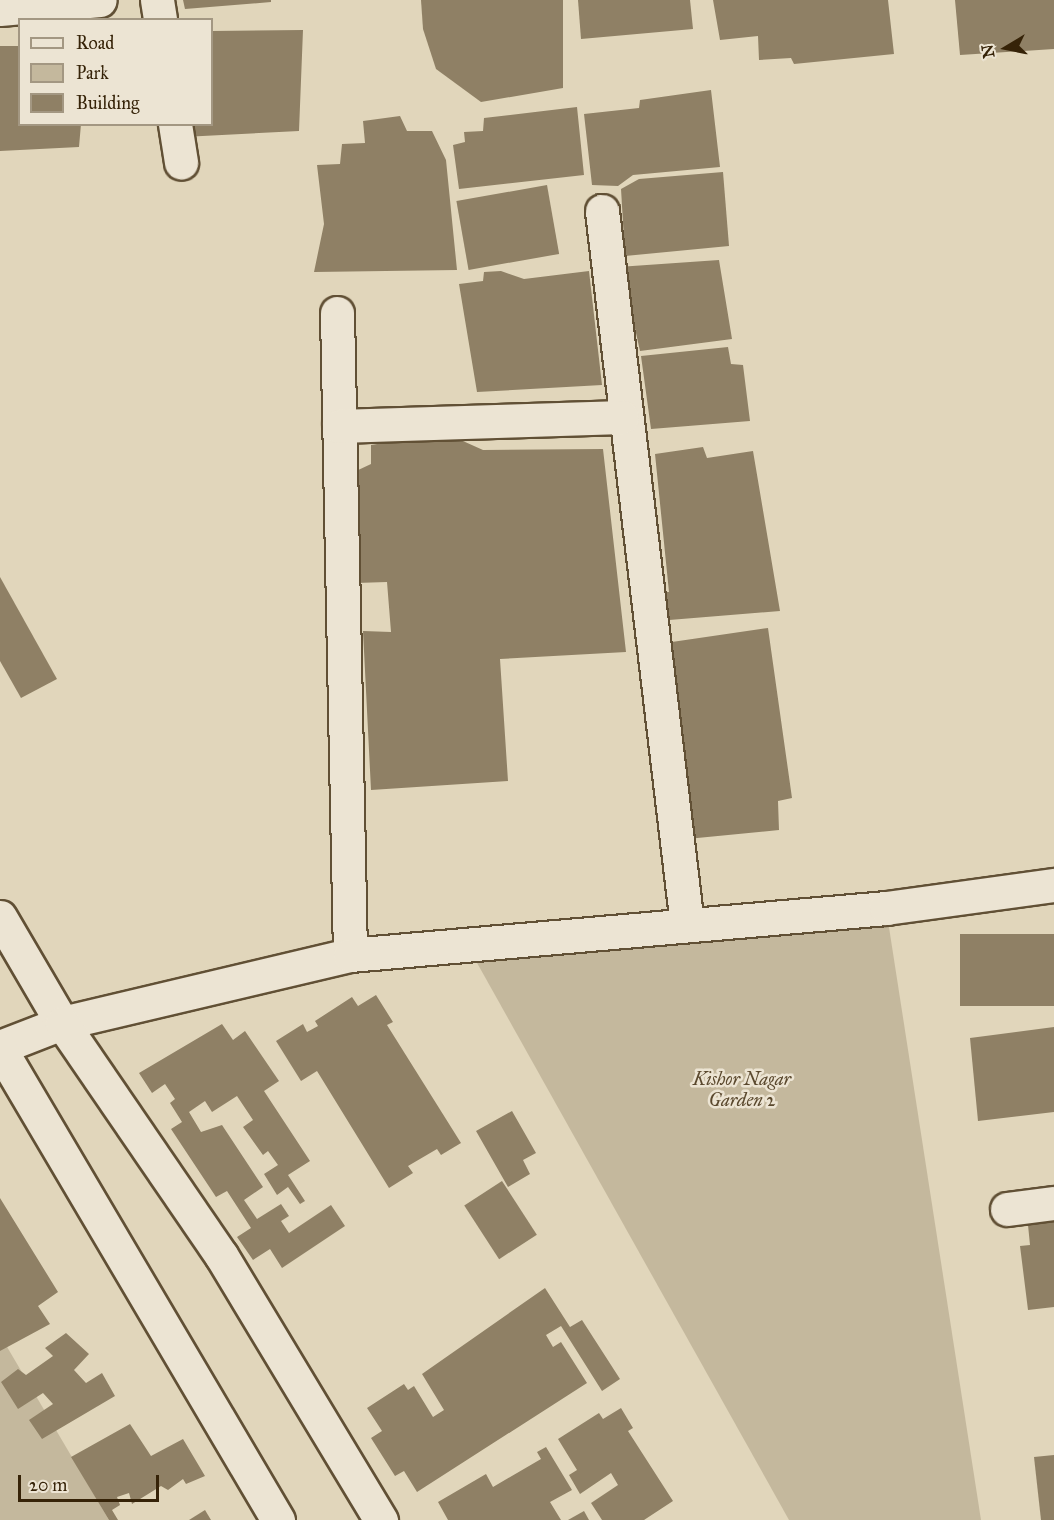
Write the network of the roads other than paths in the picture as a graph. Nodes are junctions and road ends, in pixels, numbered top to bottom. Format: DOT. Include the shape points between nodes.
graph roads {
  1 [pos="100,0"];
  2 [pos="157,0"];
  3 [pos="0,9"];
  4 [pos="160,18"];
  5 [pos="175,126"];
  6 [pos="181,163"];
  7 [pos="602,211"];
  8 [pos="337,313"];
  9 [pos="622,417"];
  10 [pos="339,426"];
  11 [pos="1054,885"];
  12 [pos="0,917"];
  13 [pos="687,925"];
  14 [pos="350,955"];
  15 [pos="62,1023"];
  16 [pos="0,1048"];
  17 [pos="1054,1203"];
  18 [pos="1007,1209"];
  19 [pos="278,1520"];
  20 [pos="381,1520"];
  1 -- 3 [label="street"];
  2 -- 4 [label="street"];
  5 -- 6 [label="street"];
  7 -- 9 [label="street"];
  8 -- 10 [label="street"];
  9 -- 10 [label="street"];
  9 -- 13 [label="street"];
  10 -- 14 [label="street"];
  11 -- 13 [label="street" via="886,908"];
  12 -- 15 [label="street"];
  13 -- 14 [label="street"];
  14 -- 15 [label="street"];
  15 -- 16 [label="street"];
  15 -- 20 [label="street" via="221,1255"];
  16 -- 19 [label="street"];
  17 -- 18 [label="street"];
}
